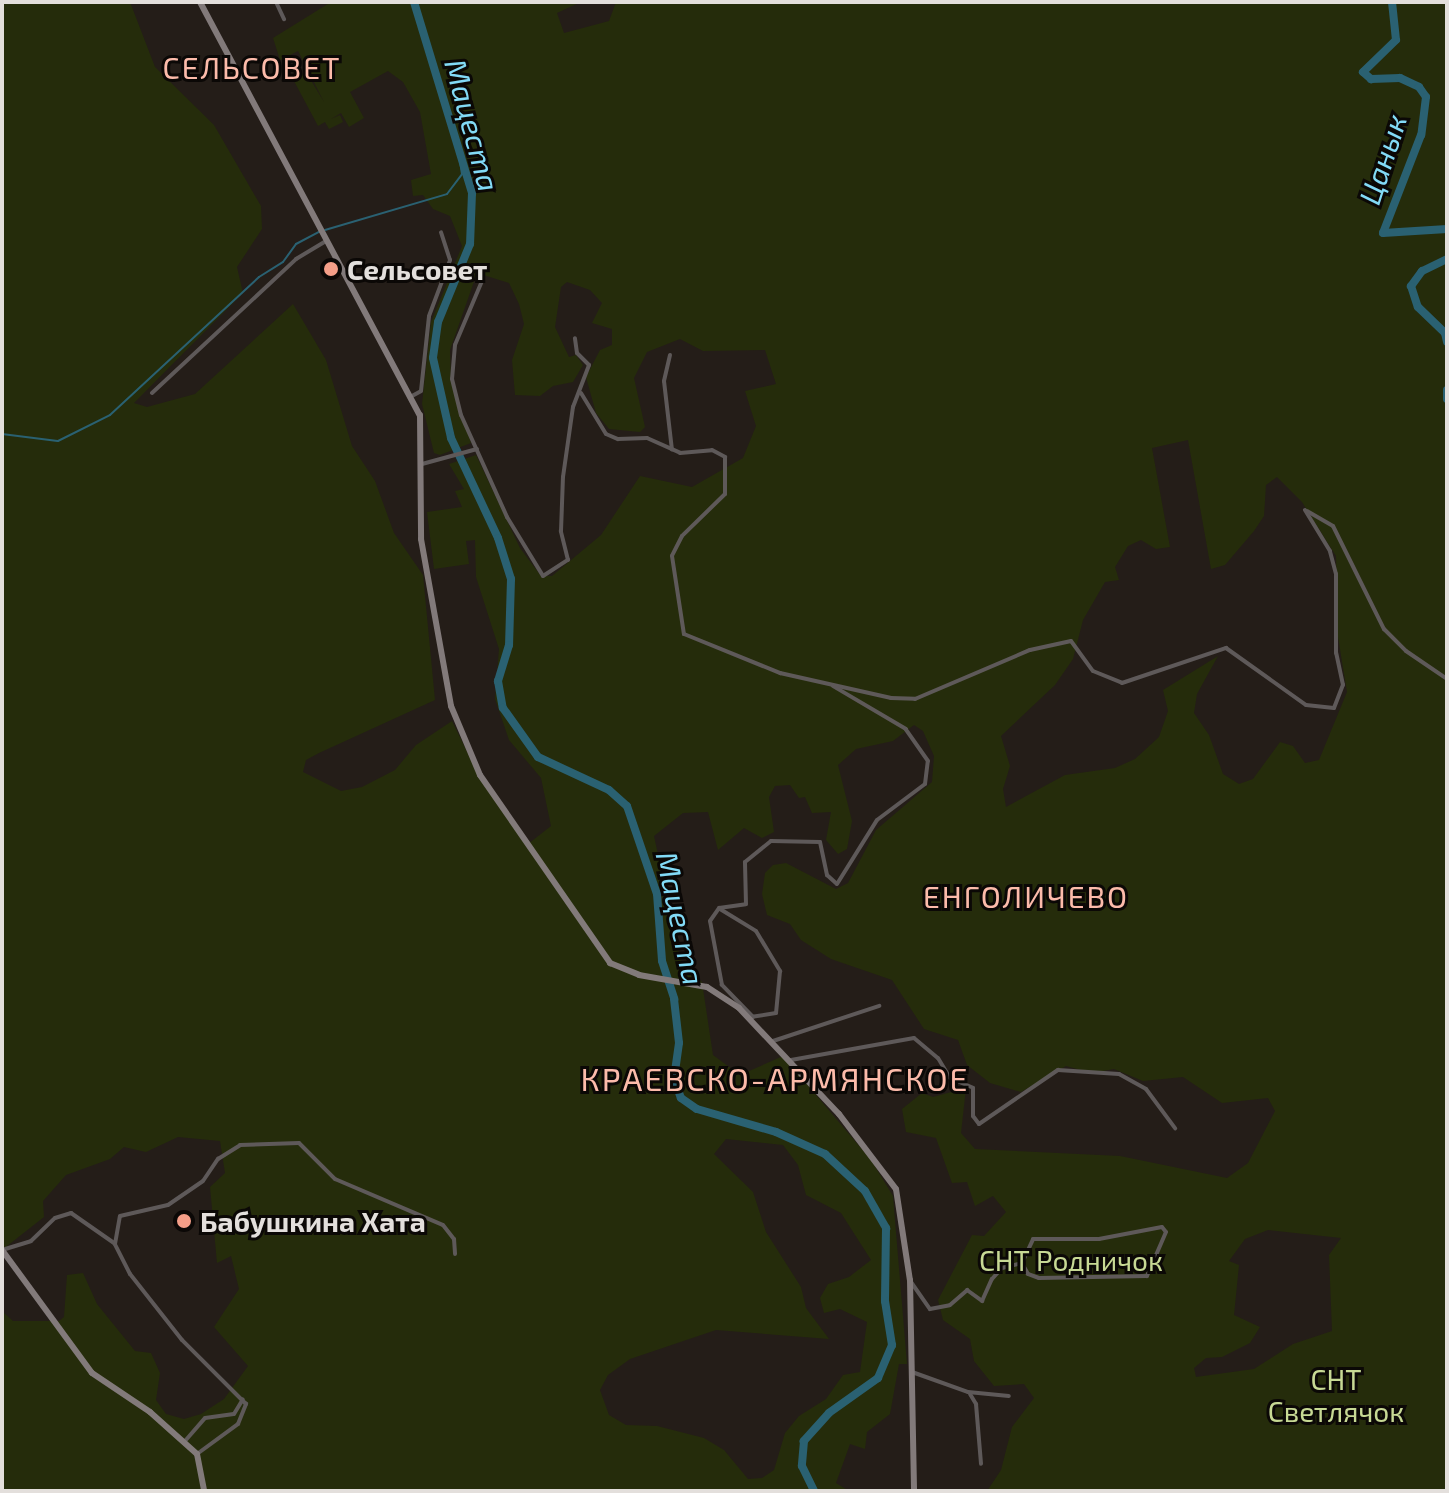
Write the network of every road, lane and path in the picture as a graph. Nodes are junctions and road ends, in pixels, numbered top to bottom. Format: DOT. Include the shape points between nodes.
graph roads {
  1 [pos="200,2"];
  2 [pos="276,2"];
  3 [pos="284,19"];
  4 [pos="441,232"];
  5 [pos="328,238"];
  6 [pos="482,281"];
  7 [pos="575,338"];
  8 [pos="670,355"];
  9 [pos="152,393"];
  10 [pos="581,393"];
  11 [pos="412,396"];
  12 [pos="477,449"];
  13 [pos="672,450"];
  14 [pos="422,464"];
  15 [pos="1447,679"];
  16 [pos="832,685"];
  17 [pos="719,908"];
  18 [pos="879,1006"];
  19 [pos="752,1017"];
  20 [pos="773,1041"];
  21 [pos="791,1060"];
  22 [pos="1175,1128"];
  23 [pos="115,1232"];
  24 [pos="108,1236"];
  25 [pos="115,1244"];
  26 [pos="2,1250"];
  27 [pos="455,1254"];
  28 [pos="1022,1263"];
  29 [pos="910,1280"];
  30 [pos="912,1372"];
  31 [pos="968,1392"];
  32 [pos="1009,1396"];
  33 [pos="243,1399"];
  34 [pos="185,1441"];
  35 [pos="197,1454"];
  36 [pos="981,1464"];
  37 [pos="204,1491"];
  38 [pos="914,1491"];
  1 -- 5 [label="street"];
  2 -- 3 [label="street"];
  4 -- 11 [label="street" via="451,255 429,316 423,385"];
  5 -- 9 [label="street" via="296,259"];
  5 -- 11 [label="street"];
  6 -- 12 [label="street" via="452,360 461,415"];
  7 -- 10 [label="street" via="577,353 589,365"];
  8 -- 13 [label="street" via="664,381"];
  10 -- 12 [label="street" via="573,407 563,477 561,531 568,560 543,576 507,517"];
  10 -- 13 [label="street" via="606,434 647,438"];
  11 -- 14 [label="street" via="420,415"];
  12 -- 14 [label="street"];
  13 -- 16 [label="street" via="722,452 726,460 725,494 682,536 672,556 682,631 780,673"];
  14 -- 19 [label="street" via="421,539 460,738 480,775 605,958 639,975 692,982"];
  15 -- 16 [label="street" via="1384,629 1333,526 1305,510 1330,551 1336,574 1336,653 1343,685 1334,708 1306,705 1226,648 1122,683 1093,671 1077,645 1065,641 1021,653 915,699"];
  16 -- 17 [label="street" via="906,729 928,761 925,784 877,820 840,883 829,880 820,842 779,839 745,862 746,904"];
  17 -- 19 [label="street" via="710,921 718,973"];
  17 -- 19 [label="street" via="756,931 780,971 776,1013"];
  18 -- 20 [label="street"];
  19 -- 20 [label="street"];
  20 -- 21 [label="street"];
  21 -- 22 [label="street" via="914,1038 938,1058 950,1078 973,1088 978,1124 1058,1070 1119,1074 1146,1089"];
  21 -- 29 [label="street" via="891,1179 902,1208"];
  23 -- 24 [label="street"];
  23 -- 25 [label="street"];
  23 -- 27 [label="street" via="120,1216 168,1205 240,1145 299,1143 335,1179 443,1225 454,1239"];
  24 -- 25 [label="street"];
  24 -- 26 [label="street" via="71,1213 55,1218 31,1241"];
  25 -- 33 [label="street" via="130,1274 182,1340"];
  26 -- 34 [label="street" via="92,1373"];
  28 -- 28 [label="street" via="1032,1240 1099,1239 1162,1227 1166,1232 1147,1276 1039,1278 1028,1274"];
  28 -- 29 [label="street" via="998,1271 982,1301 967,1290 933,1310"];
  29 -- 30 [label="street"];
  30 -- 31 [label="street"];
  30 -- 38 [label="street"];
  31 -- 32 [label="street"];
  31 -- 36 [label="street" via="976,1404"];
  33 -- 34 [label="street" via="234,1414 205,1418"];
  33 -- 35 [label="street" via="246,1408 238,1424"];
  34 -- 35 [label="street"];
  35 -- 37 [label="street"];
}
